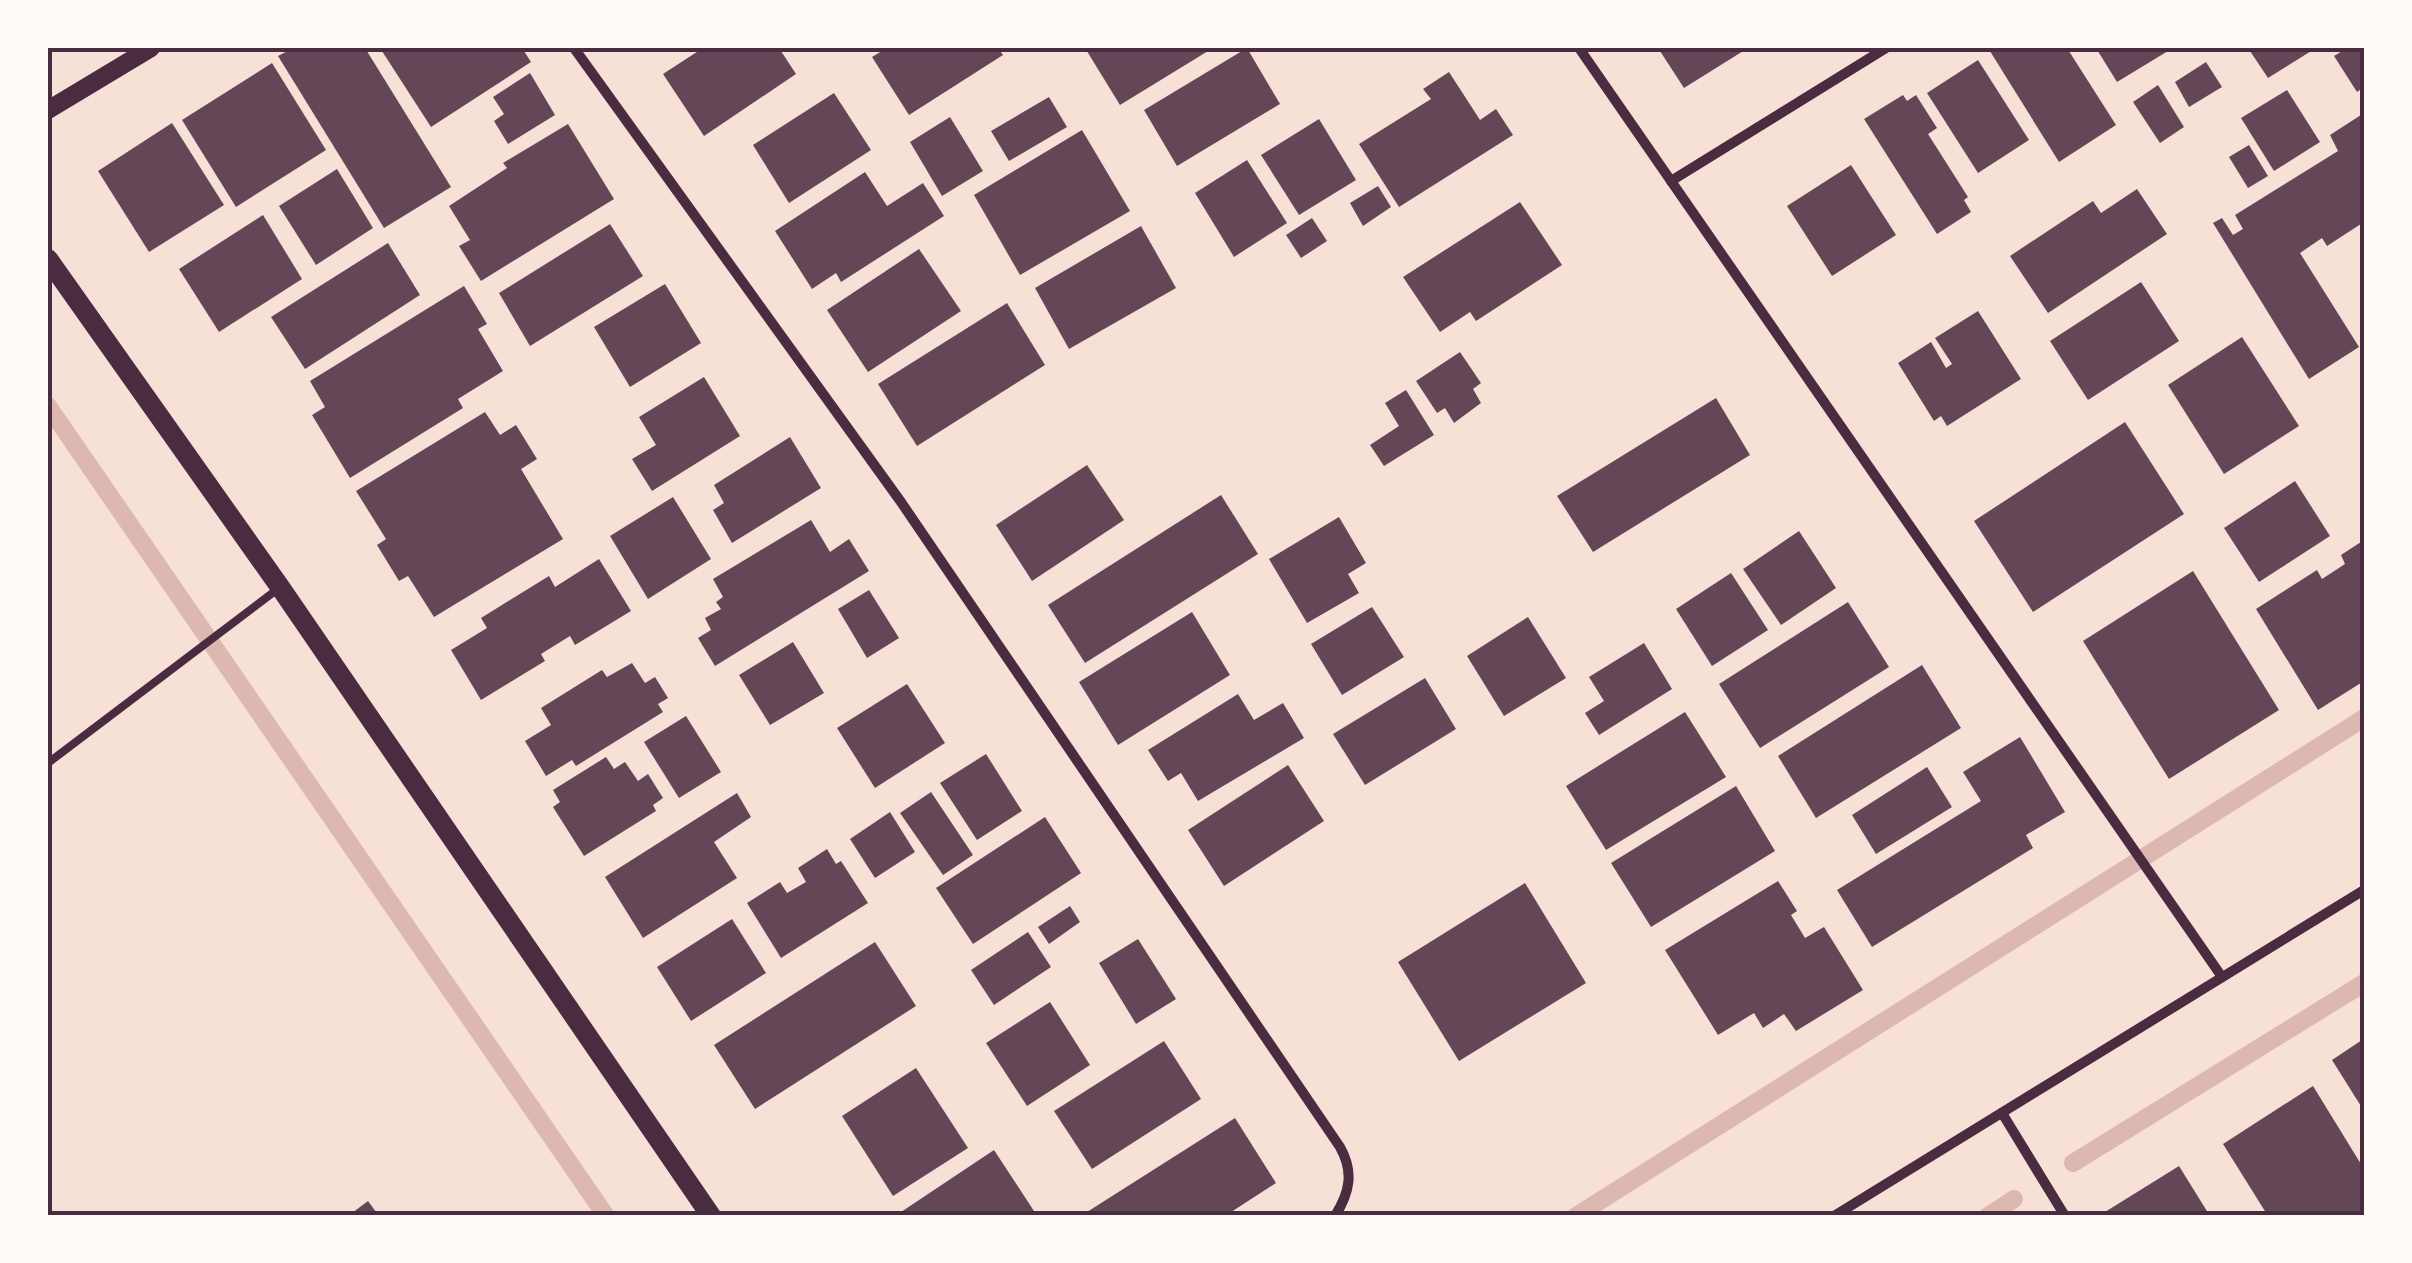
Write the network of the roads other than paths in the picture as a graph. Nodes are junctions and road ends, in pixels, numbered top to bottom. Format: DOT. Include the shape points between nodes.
graph roads {
  1 [pos="151,48"];
  2 [pos="574,48"];
  3 [pos="1579,48"];
  4 [pos="1886,48"];
  5 [pos="48,110"];
  6 [pos="1671,180"];
  7 [pos="48,259"];
  8 [pos="280,587"];
  9 [pos="48,763"];
  10 [pos="2364,890"];
  11 [pos="2222,977"];
  12 [pos="2002,1113"];
  13 [pos="711,1216"];
  14 [pos="1334,1216"];
  15 [pos="1834,1216"];
  16 [pos="2064,1216"];
  1 -- 5 [label="street"];
  2 -- 14 [label="street" via="901,502 1340,1147 1349,1162 1345,1199"];
  3 -- 6 [label="street"];
  4 -- 6 [label="street"];
  6 -- 11 [label="street"];
  7 -- 8 [label="main road"];
  8 -- 9 [label="lane"];
  8 -- 13 [label="main road"];
  10 -- 11 [label="street"];
  11 -- 12 [label="street"];
  12 -- 15 [label="street"];
  12 -- 16 [label="street"];
}
